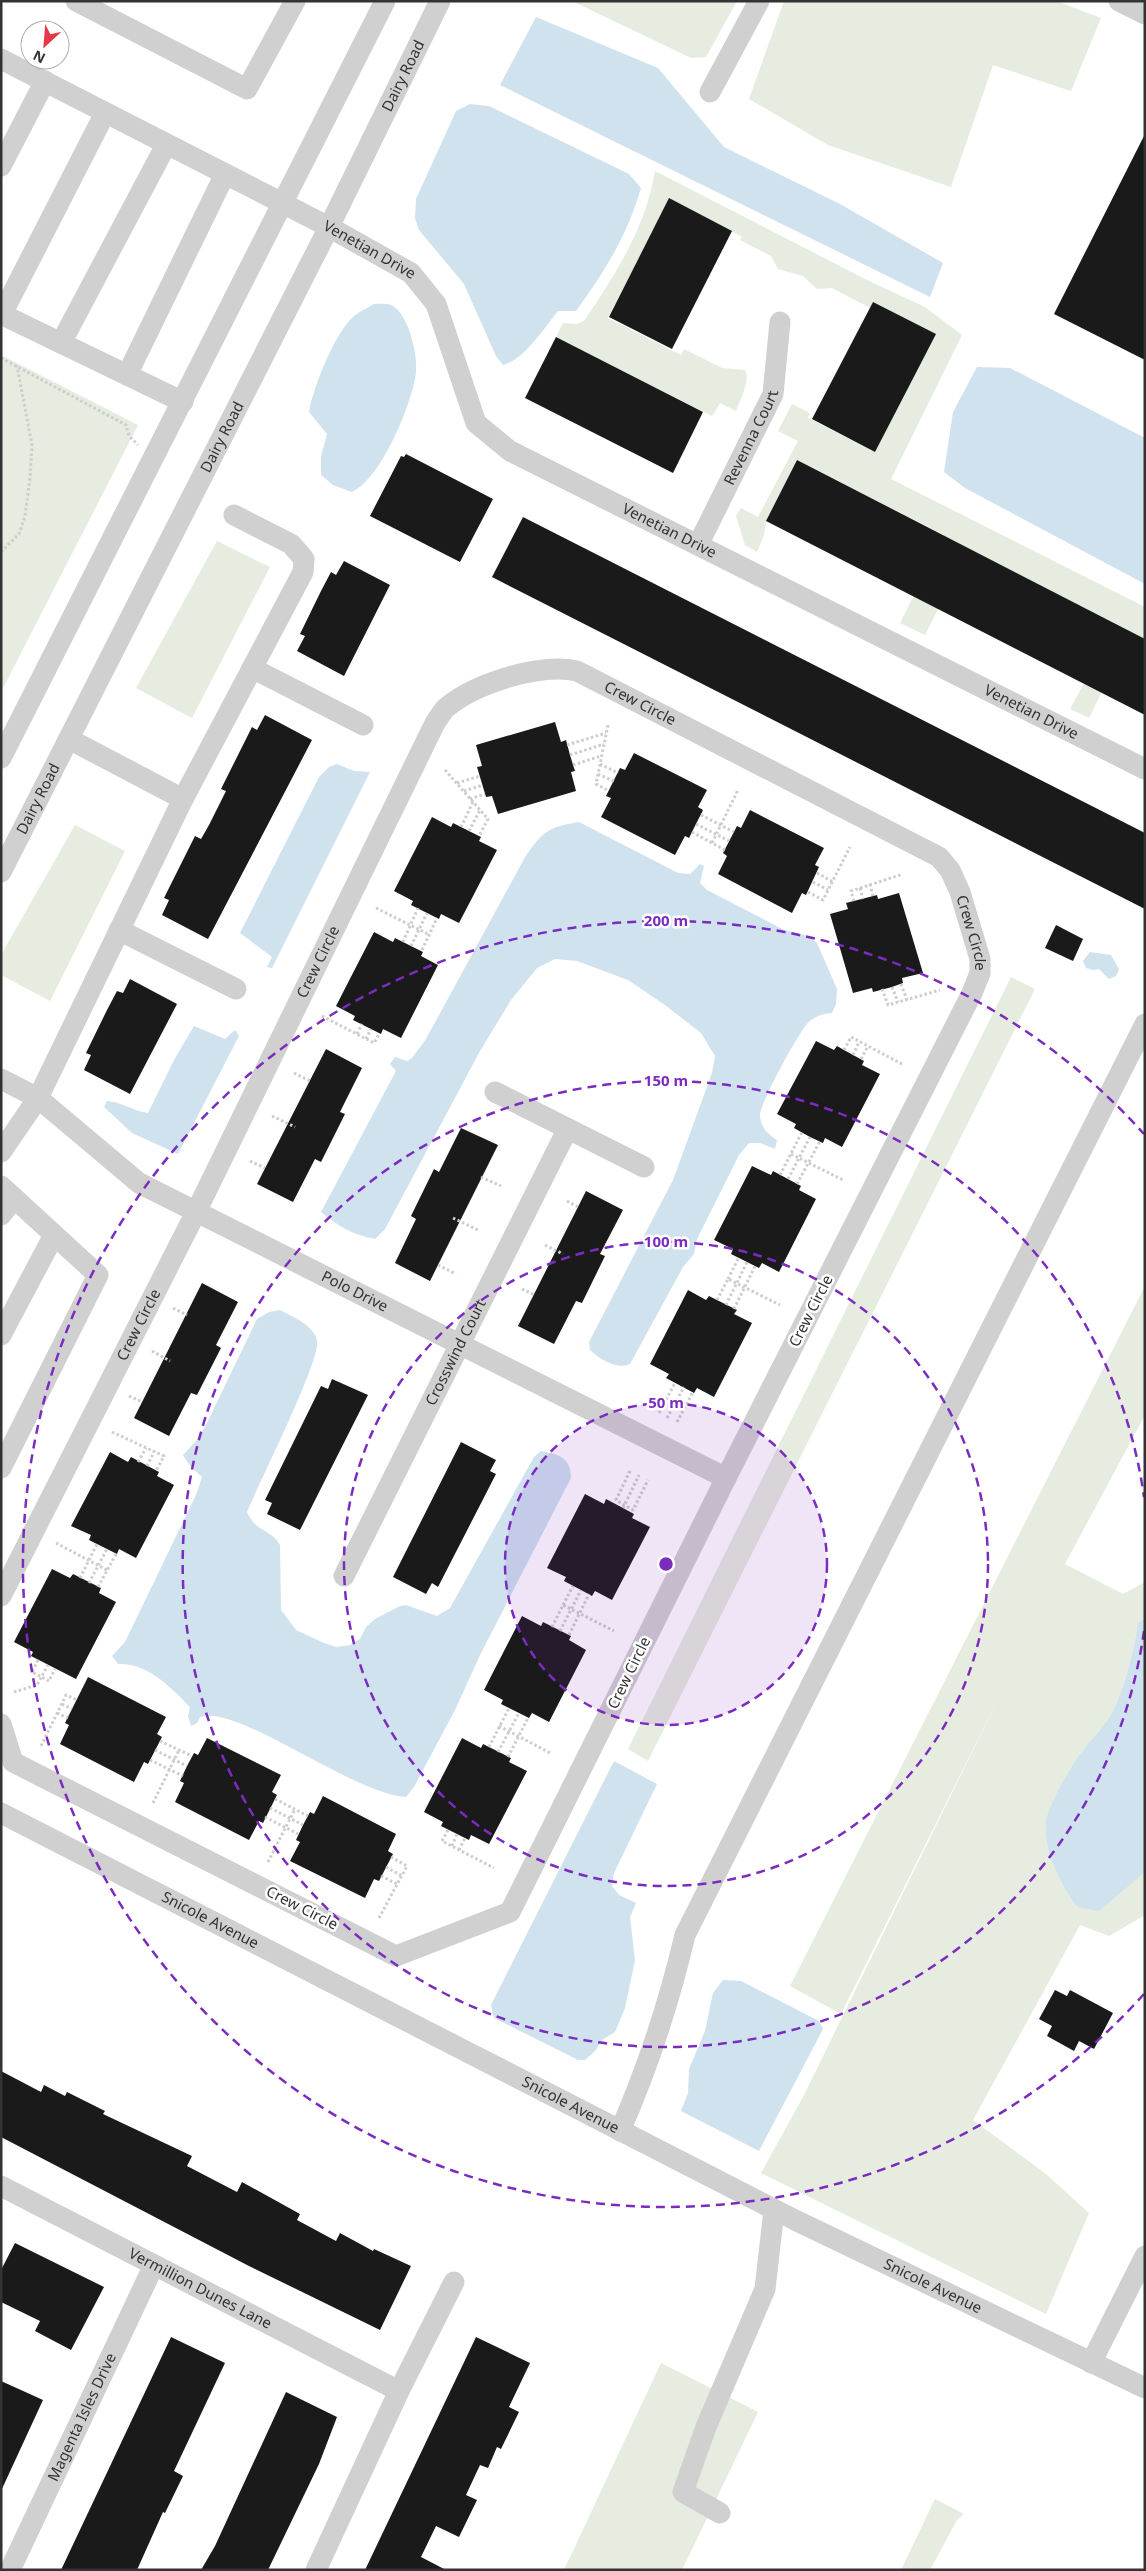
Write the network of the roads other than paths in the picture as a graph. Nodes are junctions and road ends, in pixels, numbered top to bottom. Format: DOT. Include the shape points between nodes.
graph roads {
  1 [pos="76,1"];
  2 [pos="295,1"];
  3 [pos="385,1"];
  4 [pos="440,1"];
  5 [pos="759,1"];
  6 [pos="1119,1"];
  7 [pos="1145,14"];
  8 [pos="1,59"];
  9 [pos="45,81"];
  10 [pos="710,92"];
  11 [pos="105,113"];
  12 [pos="166,145"];
  13 [pos="1,166"];
  14 [pos="225,174"];
  15 [pos="283,205"];
  16 [pos="328,227"];
  17 [pos="2,314"];
  18 [pos="780,322"];
  19 [pos="61,343"];
  20 [pos="127,375"];
  21 [pos="183,402"];
  22 [pos="234,514"];
  23 [pos="698,545"];
  24 [pos="252,668"];
  25 [pos="363,725"];
  26 [pos="69,739"];
  27 [pos="1,758"];
  28 [pos="1145,769"];
  29 [pos="183,799"];
  30 [pos="1,872"];
  31 [pos="119,930"];
  32 [pos="236,988"];
  33 [pos="1145,1024"];
  34 [pos="1,1079"];
  35 [pos="495,1092"];
  36 [pos="38,1098"];
  37 [pos="568,1130"];
  38 [pos="1,1152"];
  39 [pos="644,1167"];
  40 [pos="8,1192"];
  41 [pos="196,1212"];
  42 [pos="1,1215"];
  43 [pos="54,1234"];
  44 [pos="1,1335"];
  45 [pos="460,1344"];
  46 [pos="1,1468"];
  47 [pos="726,1478"];
  48 [pos="344,1576"];
  49 [pos="1,1596"];
  50 [pos="1,1724"];
  51 [pos="1,1813"];
  52 [pos="620,2131"];
  53 [pos="1,2186"];
  54 [pos="774,2210"];
  55 [pos="1143,2263"];
  56 [pos="154,2265"];
  57 [pos="454,2282"];
  58 [pos="1090,2363"];
  59 [pos="1145,2388"];
  60 [pos="399,2391"];
  61 [pos="720,2513"];
  62 [pos="10,2570"];
  63 [pos="316,2570"];
  1 -- 2 [label="street" via="247,89"];
  3 -- 15 [label="street"];
  4 -- 16 [label="street, Dairy Road"];
  5 -- 10 [label="street"];
  6 -- 7 [label="street"];
  8 -- 9 [label="street, Venetian Drive"];
  9 -- 11 [label="street, Venetian Drive"];
  9 -- 13 [label="street"];
  11 -- 12 [label="street, Venetian Drive"];
  11 -- 17 [label="street"];
  12 -- 14 [label="street, Venetian Drive"];
  12 -- 19 [label="street"];
  14 -- 15 [label="street, Venetian Drive"];
  14 -- 20 [label="street"];
  15 -- 16 [label="street, Venetian Drive"];
  15 -- 21 [label="street"];
  16 -- 23 [label="street, Venetian Drive" via="411,273 436,304 476,423 510,451"];
  16 -- 26 [label="street, Dairy Road"];
  17 -- 19 [label="street"];
  18 -- 23 [label="street, Revenna Court" via="773,394"];
  19 -- 20 [label="street"];
  20 -- 21 [label="street"];
  21 -- 27 [label="street"];
  22 -- 24 [label="street" via="291,544 304,559 303,572"];
  23 -- 28 [label="street, Venetian Drive"];
  24 -- 25 [label="street"];
  24 -- 29 [label="street"];
  26 -- 29 [label="street"];
  26 -- 30 [label="street, Dairy Road"];
  29 -- 31 [label="street"];
  31 -- 32 [label="street"];
  31 -- 36 [label="street"];
  33 -- 52 [label="street" via="685,1935 672,1990 644,2074"];
  34 -- 36 [label="street, Polo Drive"];
  35 -- 37 [label="street"];
  36 -- 38 [label="street"];
  36 -- 41 [label="street, Polo Drive" via="139,1183"];
  37 -- 39 [label="street"];
  37 -- 45 [label="street, Crosswind Court"];
  40 -- 42 [label="street"];
  40 -- 43 [label="street"];
  41 -- 45 [label="street, Polo Drive"];
  41 -- 47 [label="street, Crew Circle" via="435,723 446,708 469,692 511,677 561,668 577,671 939,857 950,870 960,892 980,959 980,973 972,993"];
  41 -- 49 [label="street, Crew Circle"];
  43 -- 44 [label="street"];
  43 -- 46 [label="street" via="98,1275"];
  45 -- 47 [label="street, Polo Drive"];
  45 -- 48 [label="street, Crosswind Court"];
  47 -- 50 [label="street, Crew Circle" via="510,1912 396,1956 14,1762"];
  51 -- 52 [label="street, Snicole Avenue"];
  52 -- 54 [label="street, Snicole Avenue"];
  53 -- 56 [label="street, Vermillion Dunes Lane"];
  54 -- 58 [label="street, Snicole Avenue"];
  54 -- 61 [label="street" via="765,2289 706,2427 683,2492"];
  55 -- 58 [label="street"];
  56 -- 60 [label="street, Vermillion Dunes Lane"];
  56 -- 62 [label="street, Magenta Isles Drive"];
  57 -- 60 [label="street"];
  58 -- 59 [label="street, Snicole Avenue"];
  60 -- 63 [label="street"];
}
